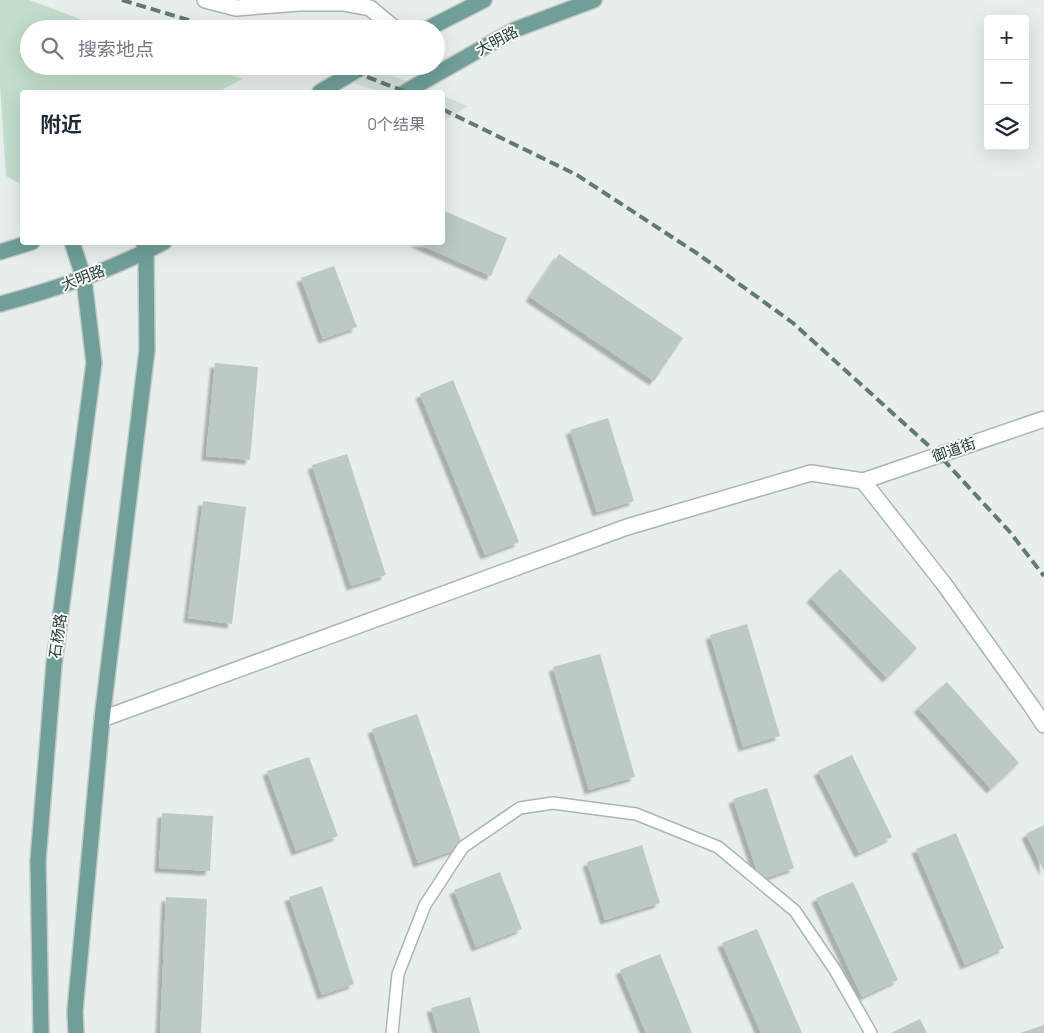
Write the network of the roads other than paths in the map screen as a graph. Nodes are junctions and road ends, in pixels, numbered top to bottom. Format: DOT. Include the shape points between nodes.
graph roads {
  1 [pos="205,0"];
  2 [pos="484,0"];
  3 [pos="594,0"];
  4 [pos="384,20"];
  5 [pos="445,20"];
  6 [pos="445,69"];
  7 [pos="349,75"];
  8 [pos="435,75"];
  9 [pos="323,90"];
  10 [pos="409,90"];
  11 [pos="22,245"];
  12 [pos="73,245"];
  13 [pos="144,247"];
  14 [pos="0,252"];
  15 [pos="84,279"];
  16 [pos="0,304"];
  17 [pos="1044,419"];
  18 [pos="863,481"];
  19 [pos="102,719"];
  20 [pos="1044,725"];
  21 [pos="41,1033"];
  22 [pos="76,1033"];
  23 [pos="392,1033"];
  24 [pos="870,1033"];
  1 -- 4 [label="street" via="236,8 343,3 370,8"];
  2 -- 5 [label="main road"];
  3 -- 6 [label="main road, 大明路" via="514,30"];
  7 -- 9 [label="main road"];
  8 -- 10 [label="main road, 大明路"];
  11 -- 14 [label="main road"];
  12 -- 15 [label="main road, 石杨路"];
  13 -- 15 [label="main road, 大明路"];
  13 -- 19 [label="main road" via="147,350"];
  15 -- 16 [label="main road, 大明路"];
  15 -- 21 [label="main road, 石杨路" via="94,363 54,664 38,860"];
  17 -- 18 [label="street, 御道街"];
  18 -- 19 [label="street" via="811,473 627,527"];
  18 -- 20 [label="street" via="944,584"];
  19 -- 22 [label="main road" via="75,1011"];
  23 -- 24 [label="lane" via="398,974 426,904 464,847 520,808 553,803 636,814 718,848 795,911 835,970"];
}
